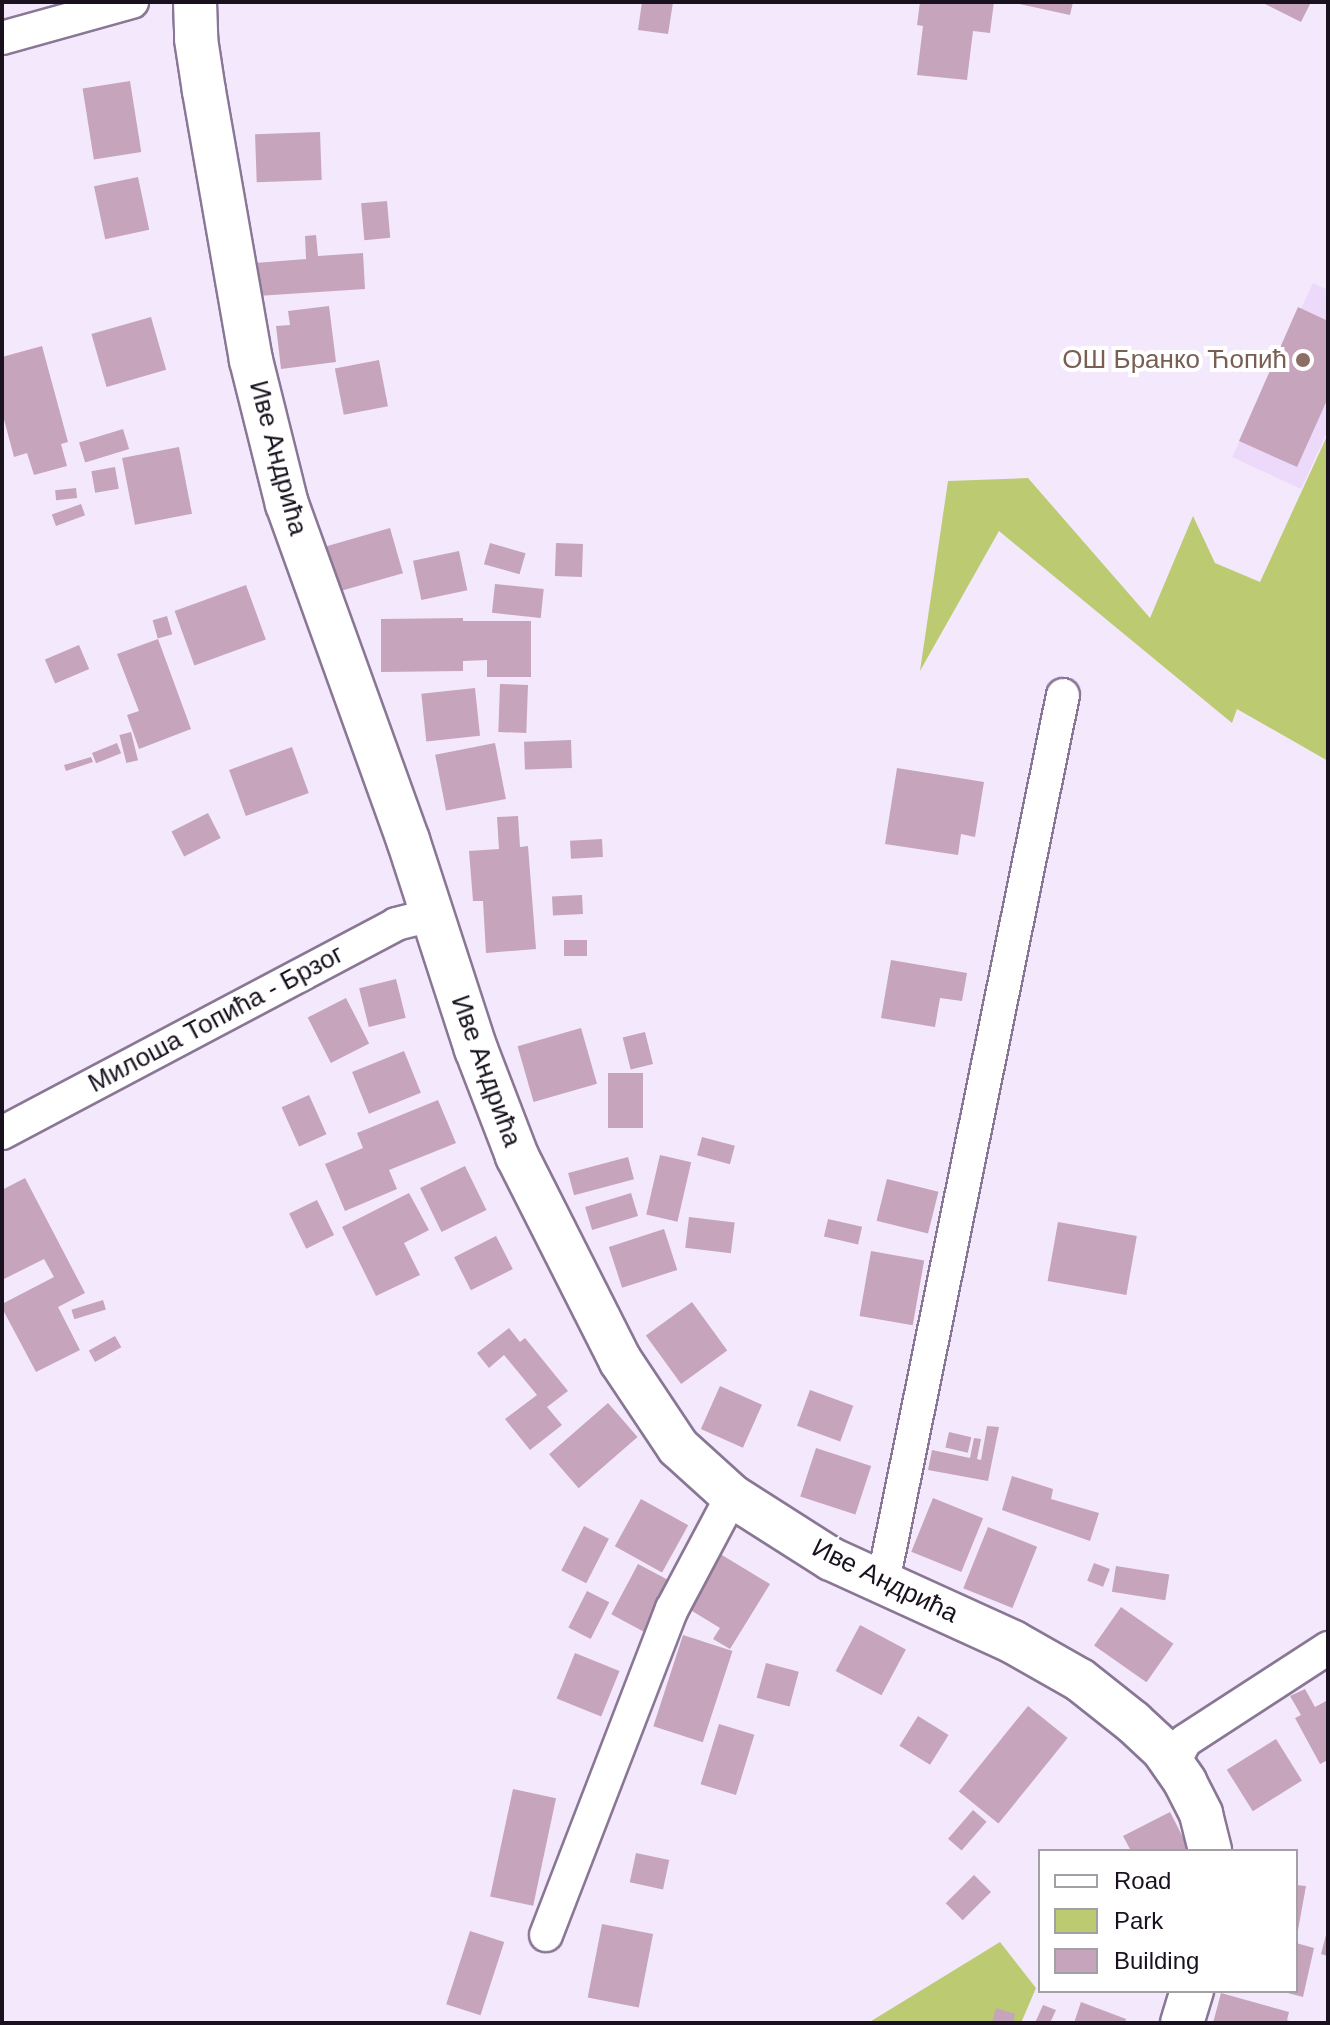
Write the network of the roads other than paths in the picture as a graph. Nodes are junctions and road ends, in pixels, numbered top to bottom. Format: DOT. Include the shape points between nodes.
graph roads {
  1 [pos="132,2"];
  2 [pos="195,2"];
  3 [pos="2,38"];
  4 [pos="1063,695"];
  5 [pos="433,915"];
  6 [pos="2,1133"];
  7 [pos="732,1496"];
  8 [pos="883,1582"];
  9 [pos="1328,1648"];
  10 [pos="1173,1764"];
  11 [pos="1210,1849"];
  12 [pos="546,1935"];
  13 [pos="1191,1993"];
  14 [pos="1182,2023"];
  1 -- 3 [label="street"];
  2 -- 5 [label="street, Иве Андрића" via="204,91 267,430 292,518"];
  4 -- 8 [label="street"];
  5 -- 6 [label="street, Милоша Топића - Брзог" via="396,924"];
  5 -- 7 [label="street, Иве Андрића" via="517,1156 590,1302 660,1423 706,1476"];
  7 -- 8 [label="street, Иве Андрића" via="831,1559"];
  7 -- 12 [label="street" via="672,1609"];
  8 -- 10 [label="street, Иве Андрића" via="1013,1642 1080,1680 1133,1722"];
  9 -- 10 [label="street" via="1185,1741"];
  10 -- 11 [label="street, Иве Андрића" via="1201,1814"];
  13 -- 14 [label="street"];
}
